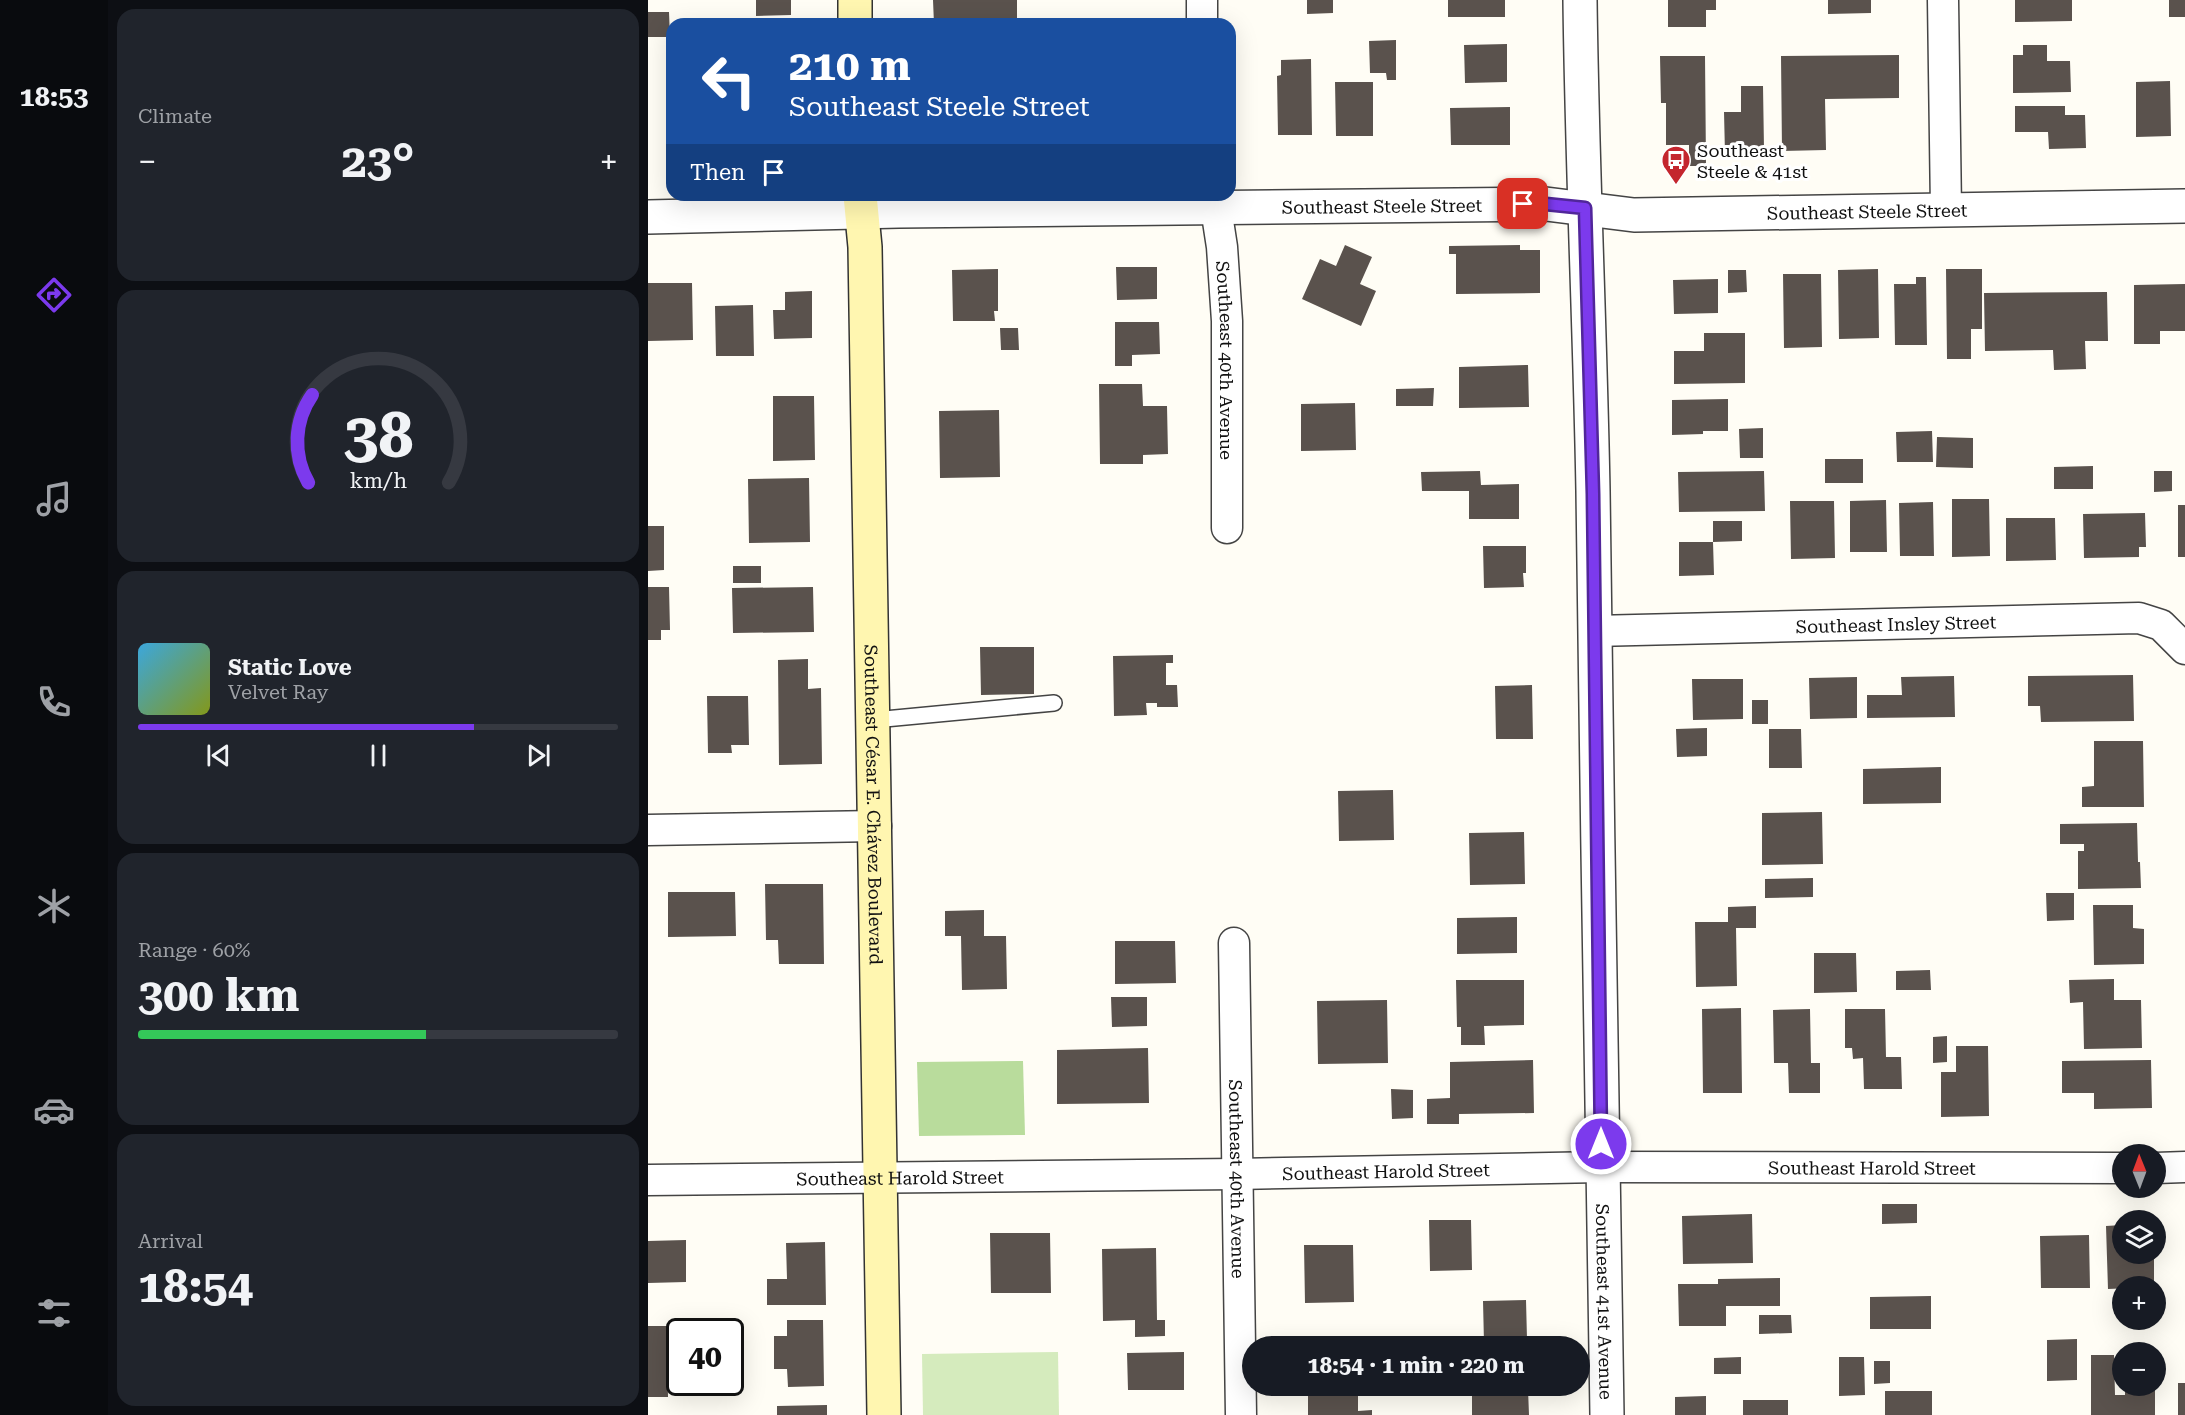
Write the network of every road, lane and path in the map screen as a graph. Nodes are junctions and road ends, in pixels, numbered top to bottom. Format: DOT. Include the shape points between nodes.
graph roads {
  1 [pos="855,0"];
  2 [pos="1202,0"];
  3 [pos="1580,0"];
  4 [pos="1943,0"];
  5 [pos="855,18"];
  6 [pos="1202,18"];
  7 [pos="1214,201"];
  8 [pos="861,203"];
  9 [pos="2185,206"];
  10 [pos="1585,208"];
  11 [pos="1946,210"];
  12 [pos="648,217"];
  13 [pos="1227,528"];
  14 [pos="1594,631"];
  15 [pos="2185,649"];
  16 [pos="1054,703"];
  17 [pos="874,720"];
  18 [pos="876,826"];
  19 [pos="648,830"];
  20 [pos="1234,943"];
  21 [pos="1601,1167"];
  22 [pos="2185,1167"];
  23 [pos="2112,1168"];
  24 [pos="2166,1168"];
  25 [pos="1237,1174"];
  26 [pos="881,1177"];
  27 [pos="648,1180"];
  28 [pos="884,1415"];
  29 [pos="1241,1415"];
  30 [pos="1607,1415"];
  1 -- 5 [label="main road"];
  2 -- 6 [label="street"];
  3 -- 10 [label="street, Southeast 41st Avenue"];
  4 -- 11 [label="street"];
  7 -- 8 [label="street, Southeast Steele Street"];
  7 -- 10 [label="street, Southeast Steele Street" via="1546,204"];
  7 -- 13 [label="street, Southeast 40th Avenue" via="1227,321"];
  8 -- 12 [label="street, Southeast Steele Street"];
  8 -- 17 [label="main road, Southeast César E. Chávez Boulevard"];
  9 -- 11 [label="street, Southeast Steele Street"];
  10 -- 11 [label="street, Southeast Steele Street" via="1634,215"];
  10 -- 14 [label="street, Southeast 41st Avenue"];
  14 -- 15 [label="street, Southeast Insley Street" via="2139,618 2161,625"];
  14 -- 21 [label="street, Southeast 41st Avenue"];
  16 -- 17 [label="lane"];
  17 -- 18 [label="main road, Southeast César E. Chávez Boulevard"];
  18 -- 19 [label="street"];
  18 -- 26 [label="main road, Southeast César E. Chávez Boulevard"];
  20 -- 25 [label="street, Southeast 40th Avenue"];
  21 -- 23 [label="street, Southeast Harold Street"];
  21 -- 25 [label="street, Southeast Harold Street"];
  21 -- 30 [label="street, Southeast 41st Avenue"];
  22 -- 24 [label="street"];
  25 -- 26 [label="street, Southeast Harold Street"];
  25 -- 29 [label="street, Southeast 40th Avenue"];
  26 -- 27 [label="street, Southeast Harold Street"];
  26 -- 28 [label="main road, Southeast César E. Chávez Boulevard"];
}
